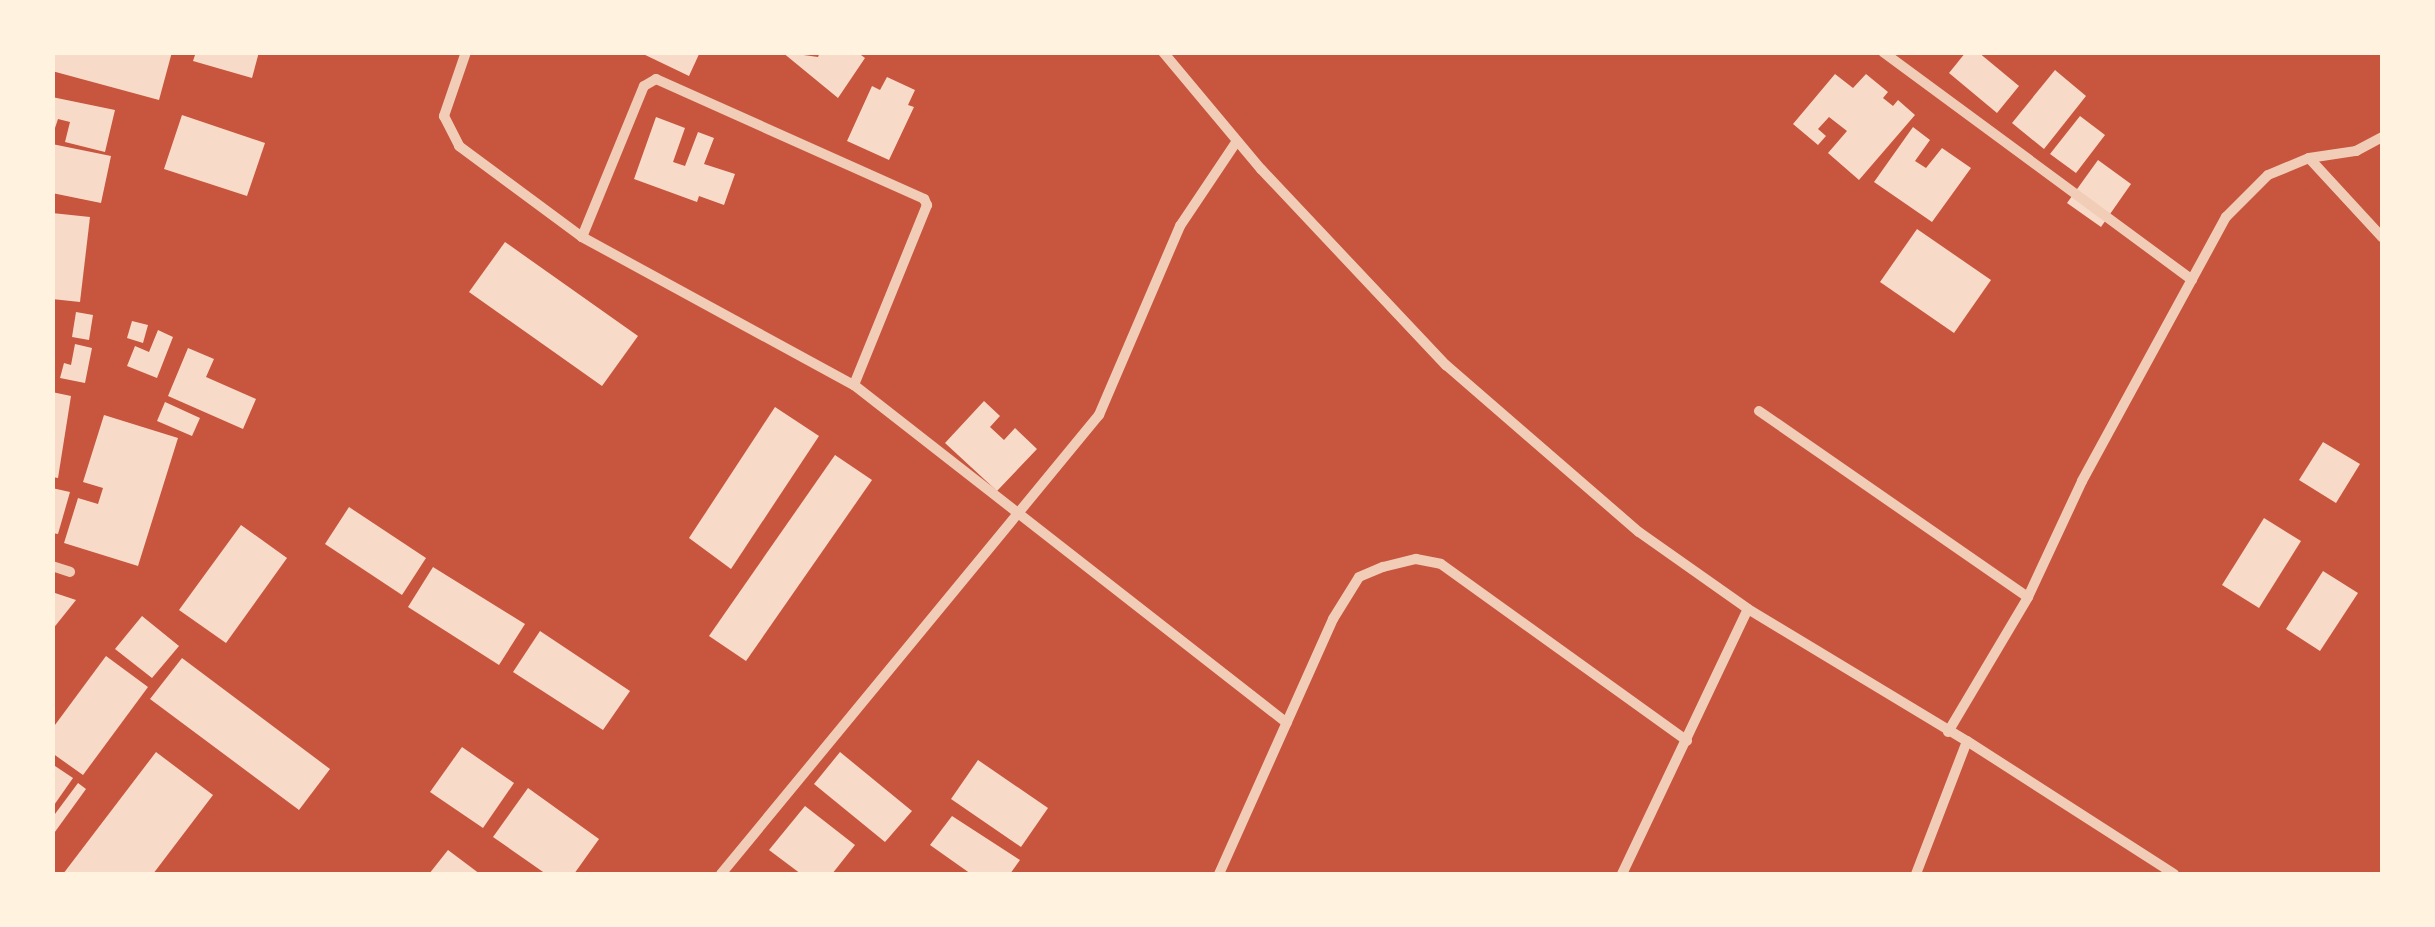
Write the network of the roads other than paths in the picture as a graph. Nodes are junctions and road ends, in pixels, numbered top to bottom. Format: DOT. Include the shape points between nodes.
graph roads {
  1 [pos="466,52"];
  2 [pos="1163,52"];
  3 [pos="1883,52"];
  4 [pos="2382,137"];
  5 [pos="1237,141"];
  6 [pos="2308,158"];
  7 [pos="582,237"];
  8 [pos="2382,237"];
  9 [pos="2192,280"];
  10 [pos="854,385"];
  11 [pos="1759,412"];
  12 [pos="1022,514"];
  13 [pos="52,566"];
  14 [pos="70,572"];
  15 [pos="2028,598"];
  16 [pos="1748,610"];
  17 [pos="1288,722"];
  18 [pos="1948,732"];
  19 [pos="1687,741"];
  20 [pos="1967,741"];
  21 [pos="722,874"];
  22 [pos="1219,874"];
  23 [pos="1622,874"];
  24 [pos="1916,874"];
  25 [pos="2174,874"];
  1 -- 7 [label="street" via="444,116 459,146"];
  2 -- 5 [label="street"];
  3 -- 9 [label="street"];
  4 -- 6 [label="street" via="2356,151"];
  5 -- 12 [label="street" via="1180,226 1099,415"];
  5 -- 16 [label="street" via="1446,365 1639,532"];
  6 -- 8 [label="street"];
  6 -- 9 [label="street" via="2268,175 2226,217"];
  7 -- 10 [label="street"];
  7 -- 10 [label="street" via="644,86 656,79 924,199"];
  9 -- 15 [label="street" via="2082,480"];
  10 -- 12 [label="street"];
  11 -- 15 [label="street"];
  12 -- 17 [label="street"];
  12 -- 21 [label="street"];
  13 -- 14 [label="street"];
  15 -- 18 [label="street"];
  16 -- 18 [label="street"];
  16 -- 19 [label="street"];
  17 -- 19 [label="street" via="1332,618 1360,576 1416,559 1441,564"];
  17 -- 22 [label="street"];
  18 -- 20 [label="street"];
  19 -- 23 [label="street"];
  20 -- 24 [label="street"];
  20 -- 25 [label="street"];
}
